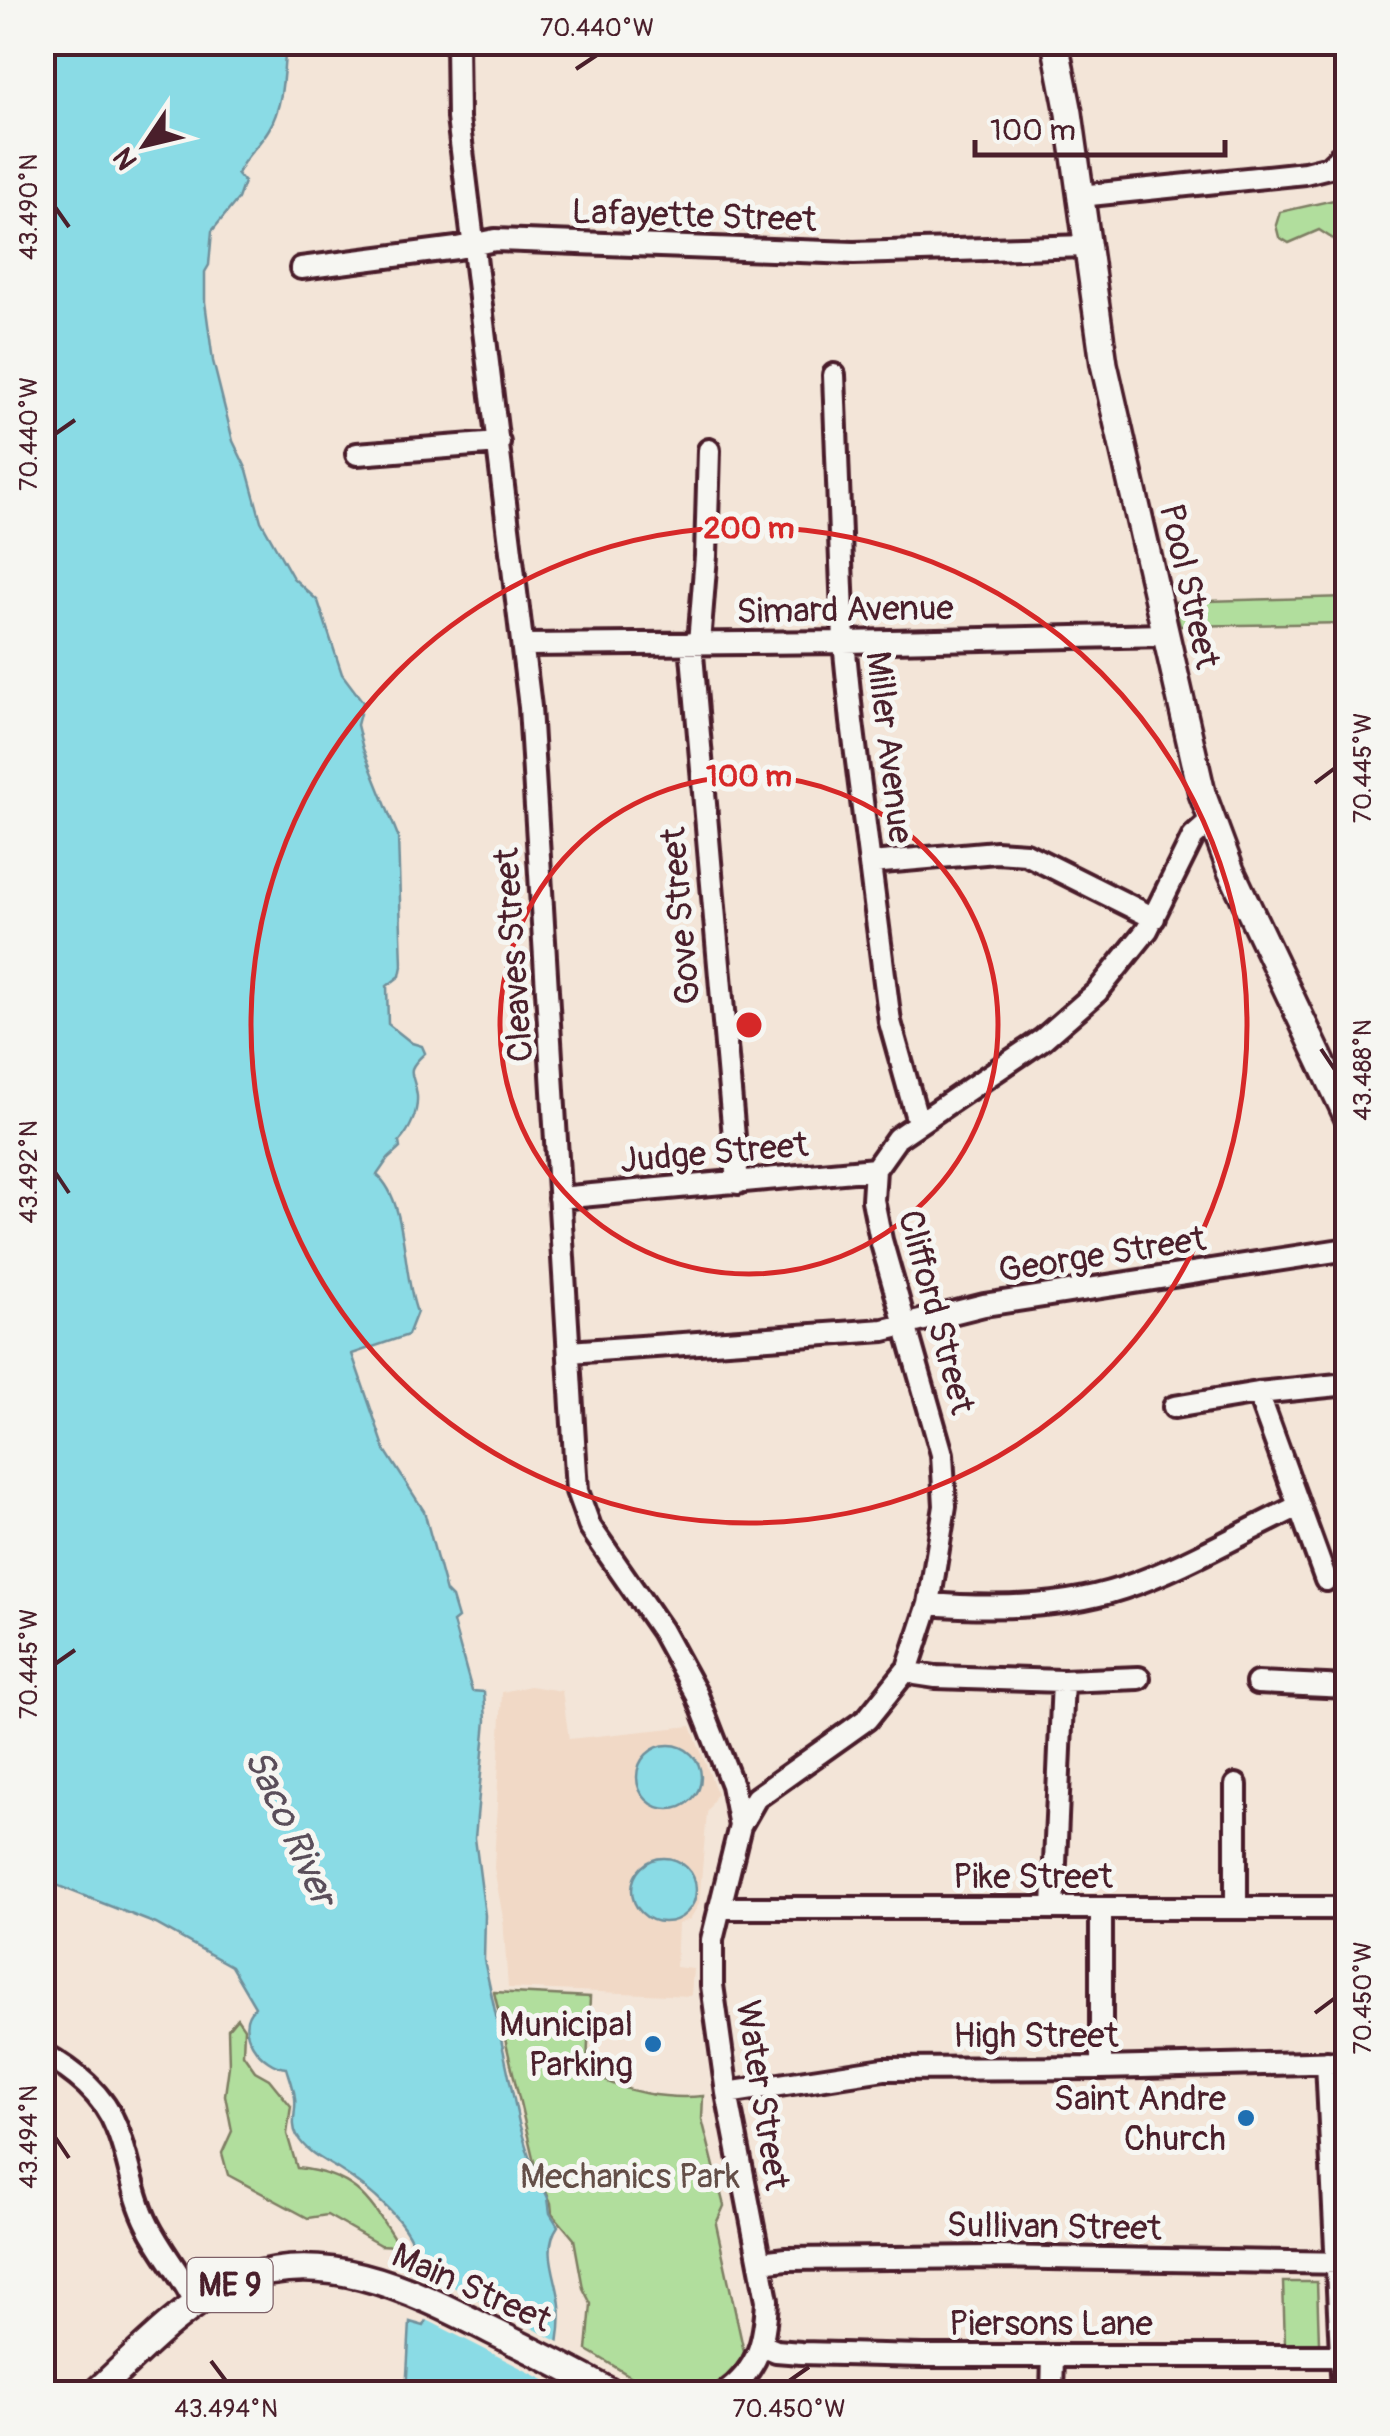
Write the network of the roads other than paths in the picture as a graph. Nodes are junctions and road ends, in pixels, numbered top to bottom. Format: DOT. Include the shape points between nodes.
graph roads {
  1 [pos="457,42"];
  2 [pos="1055,42"];
  3 [pos="1344,153"];
  4 [pos="1080,196"];
  5 [pos="475,244"];
  6 [pos="1086,246"];
  7 [pos="301,268"];
  8 [pos="834,376"];
  9 [pos="499,443"];
  10 [pos="710,450"];
  11 [pos="356,454"];
  12 [pos="1166,635"];
  13 [pos="844,642"];
  14 [pos="695,643"];
  15 [pos="524,644"];
  16 [pos="1211,821"];
  17 [pos="872,863"];
  18 [pos="1154,918"];
  19 [pos="1348,1118"];
  20 [pos="918,1122"];
  21 [pos="875,1169"];
  22 [pos="738,1183"];
  23 [pos="560,1198"];
  24 [pos="1348,1249"];
  25 [pos="903,1325"];
  26 [pos="569,1352"];
  27 [pos="1348,1384"];
  28 [pos="1258,1392"];
  29 [pos="1174,1406"];
  30 [pos="1299,1506"];
  31 [pos="1326,1580"];
  32 [pos="930,1604"];
  33 [pos="908,1668"];
  34 [pos="1140,1678"];
  35 [pos="1063,1681"];
  36 [pos="1258,1684"];
  37 [pos="1348,1687"];
  38 [pos="1236,1784"];
  39 [pos="740,1826"];
  40 [pos="719,1908"];
  41 [pos="1053,1908"];
  42 [pos="1236,1908"];
  43 [pos="1348,1908"];
  44 [pos="1100,1909"];
  45 [pos="42,2053"];
  46 [pos="1337,2062"];
  47 [pos="1101,2068"];
  48 [pos="727,2093"];
  49 [pos="760,2262"];
  50 [pos="1342,2263"];
  51 [pos="196,2304"];
  52 [pos="762,2346"];
  53 [pos="1052,2356"];
  54 [pos="1344,2356"];
  55 [pos="748,2372"];
  56 [pos="94,2394"];
  57 [pos="614,2394"];
  58 [pos="724,2394"];
  59 [pos="743,2394"];
  60 [pos="1052,2394"];
  61 [pos="1342,2394"];
  1 -- 5 [label="street, Cleaves Street" via="457,104"];
  2 -- 4 [label="main road, Pool Street"];
  3 -- 4 [label="street" via="1329,167 1305,173"];
  4 -- 6 [label="main road, Pool Street"];
  5 -- 6 [label="street, Lafayette Street" via="854,254"];
  5 -- 7 [label="street, Lafayette Street"];
  5 -- 9 [label="street, Cleaves Street"];
  6 -- 12 [label="main road, Pool Street" via="1107,380"];
  8 -- 13 [label="street, Miller Avenue"];
  9 -- 11 [label="street"];
  9 -- 15 [label="street, Cleaves Street"];
  10 -- 14 [label="street, Gove Street"];
  12 -- 13 [label="street, Simard Avenue"];
  12 -- 16 [label="main road, Pool Street"];
  13 -- 14 [label="street, Simard Avenue"];
  13 -- 17 [label="street, Miller Avenue"];
  14 -- 15 [label="street, Simard Avenue"];
  14 -- 22 [label="street, Gove Street"];
  15 -- 23 [label="street, Cleaves Street"];
  16 -- 18 [label="street, Clifford Street" via="1193,837"];
  16 -- 19 [label="main road, Pool Street"];
  17 -- 18 [label="street" via="1026,854"];
  17 -- 20 [label="street, Miller Avenue" via="890,1022"];
  18 -- 20 [label="street, Clifford Street" via="1119,968 1070,1018"];
  20 -- 21 [label="street, Clifford Street"];
  21 -- 22 [label="street, Judge Street"];
  21 -- 25 [label="street, Clifford Street" via="873,1200"];
  22 -- 23 [label="street, Judge Street"];
  23 -- 26 [label="street, Cleaves Street"];
  24 -- 25 [label="street, George Street" via="984,1305"];
  25 -- 26 [label="street, George Street"];
  25 -- 32 [label="street, Clifford Street" via="944,1466 943,1530"];
  26 -- 39 [label="street, Cleaves Street" via="580,1505 688,1677 732,1785"];
  27 -- 28 [label="street"];
  28 -- 29 [label="street"];
  28 -- 30 [label="street"];
  30 -- 31 [label="street"];
  30 -- 32 [label="street" via="1118,1590 1036,1603"];
  32 -- 33 [label="street, Clifford Street"];
  33 -- 35 [label="street" via="936,1677"];
  33 -- 39 [label="street, Clifford Street" via="867,1718 762,1792"];
  34 -- 35 [label="street"];
  35 -- 41 [label="street"];
  36 -- 37 [label="street"];
  38 -- 42 [label="street"];
  39 -- 40 [label="street, Water Street"];
  40 -- 41 [label="street, Pike Street"];
  40 -- 48 [label="street, Water Street" via="711,1973"];
  41 -- 44 [label="street, Pike Street"];
  42 -- 43 [label="street, Pike Street"];
  42 -- 44 [label="street, Pike Street"];
  44 -- 47 [label="street"];
  45 -- 51 [label="street" via="70,2070 107,2108 148,2226"];
  46 -- 47 [label="street, High Street"];
  46 -- 50 [label="street"];
  47 -- 48 [label="street, High Street" via="884,2068"];
  48 -- 49 [label="street, Water Street"];
  49 -- 50 [label="street, Sullivan Street" via="996,2257"];
  49 -- 52 [label="street, Water Street" via="768,2300"];
  50 -- 54 [label="street"];
  51 -- 56 [label="main road, Main Street / ME 9"];
  51 -- 57 [label="main road, Main Street / ME 9" via="236,2283 289,2270 341,2271 428,2298"];
  52 -- 53 [label="street, Piersons Lane" via="800,2353"];
  52 -- 55 [label="street, Water Street"];
  53 -- 54 [label="street, Piersons Lane"];
  53 -- 60 [label="street"];
  54 -- 61 [label="street"];
  55 -- 58 [label="street"];
  55 -- 59 [label="street"];
}
